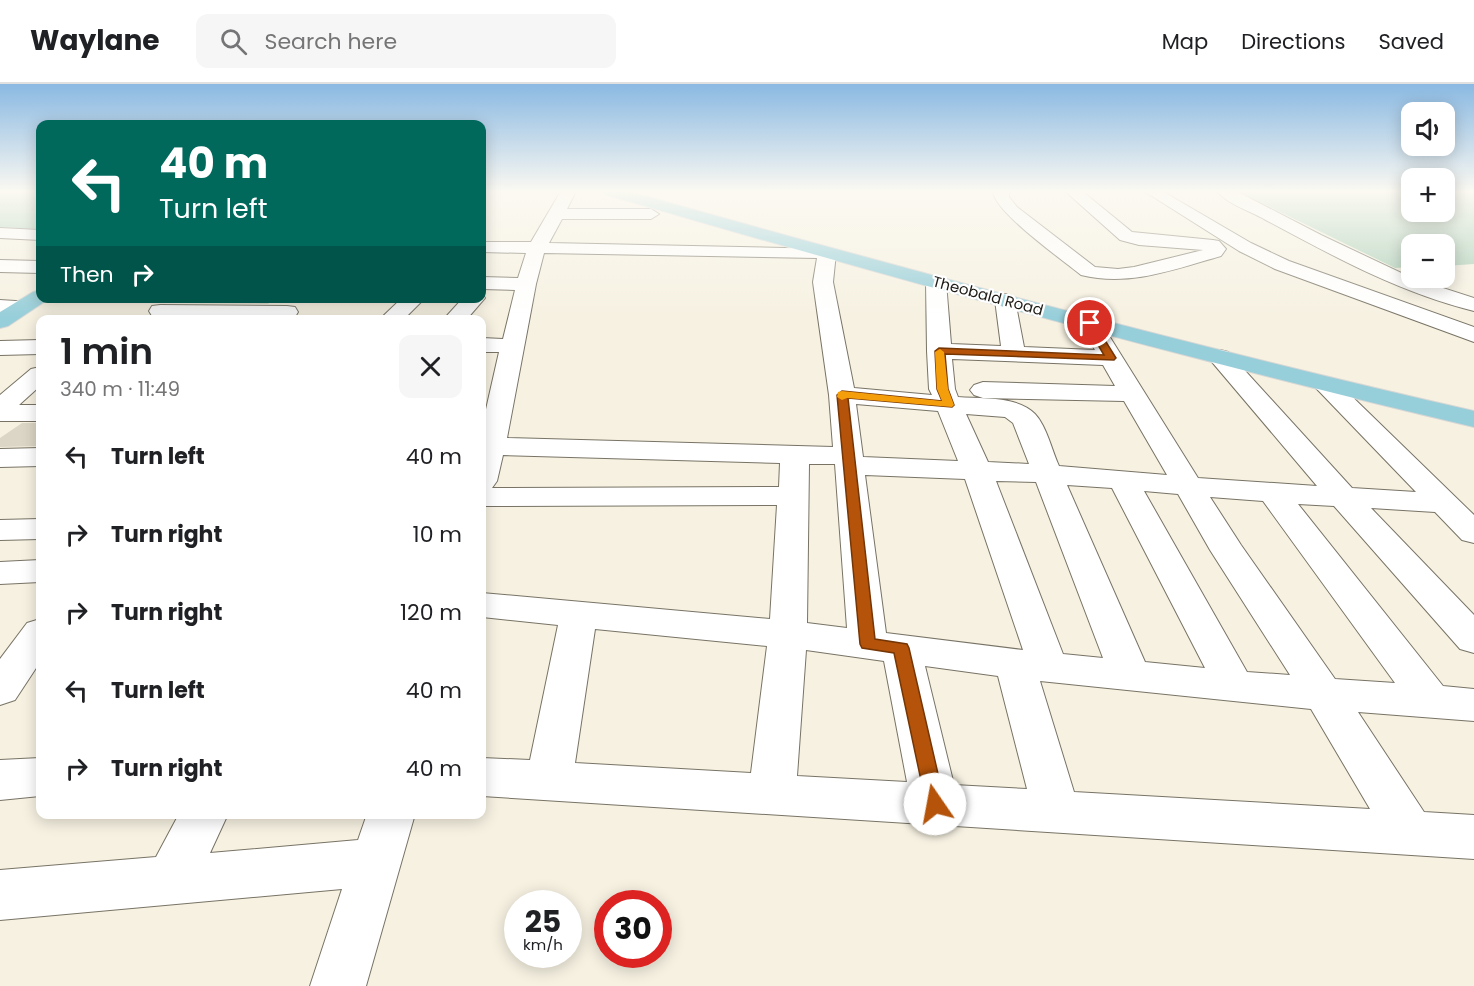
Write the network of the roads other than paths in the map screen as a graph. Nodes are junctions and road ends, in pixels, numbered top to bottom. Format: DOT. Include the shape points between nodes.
graph roads {
  1 [pos="2,233"];
  2 [pos="538,233"];
  3 [pos="546,233"];
  4 [pos="574,233"];
  5 [pos="619,233"];
  6 [pos="649,233"];
  7 [pos="751,233"];
  8 [pos="1040,233"];
  9 [pos="1123,233"];
  10 [pos="1222,233"];
  11 [pos="1305,233"];
  12 [pos="36,235"];
  13 [pos="650,239"];
  14 [pos="776,239"];
  15 [pos="486,246"];
  16 [pos="828,254"];
  17 [pos="0,266"];
  18 [pos="36,267"];
  19 [pos="936,282"];
  20 [pos="526,284"];
  21 [pos="0,285"];
  22 [pos="486,286"];
  23 [pos="1005,300"];
  24 [pos="32,301"];
  25 [pos="172,303"];
  26 [pos="409,303"];
  27 [pos="470,303"];
  28 [pos="1474,305"];
  29 [pos="0,306"];
  30 [pos="285,310"];
  31 [pos="153,315"];
  32 [pos="396,315"];
  33 [pos="459,315"];
  34 [pos="0,321"];
  35 [pos="1090,323"];
  36 [pos="1474,335"];
  37 [pos="486,345"];
  38 [pos="513,346"];
  39 [pos="36,347"];
  40 [pos="0,348"];
  41 [pos="939,351"];
  42 [pos="1014,355"];
  43 [pos="1220,357"];
  44 [pos="1111,358"];
  45 [pos="36,377"];
  46 [pos="1327,386"];
  47 [pos="1133,394"];
  48 [pos="842,395"];
  49 [pos="945,397"];
  50 [pos="0,408"];
  51 [pos="0,413"];
  52 [pos="36,413"];
  53 [pos="0,417"];
  54 [pos="1474,419"];
  55 [pos="0,433"];
  56 [pos="486,446"];
  57 [pos="795,456"];
  58 [pos="36,457"];
  59 [pos="0,458"];
  60 [pos="849,461"];
  61 [pos="977,471"];
  62 [pos="1047,474"];
  63 [pos="1123,481"];
  64 [pos="1189,487"];
  65 [pos="1272,493"];
  66 [pos="794,496"];
  67 [pos="1342,496"];
  68 [pos="486,497"];
  69 [pos="1444,503"];
  70 [pos="36,529"];
  71 [pos="0,530"];
  72 [pos="1474,533"];
  73 [pos="36,571"];
  74 [pos="0,573"];
  75 [pos="486,605"];
  76 [pos="579,614"];
  77 [pos="789,634"];
  78 [pos="1474,639"];
  79 [pos="884,646"];
  80 [pos="27,647"];
  81 [pos="1031,665"];
  82 [pos="1130,675"];
  83 [pos="1235,687"];
  84 [pos="0,689"];
  85 [pos="1323,693"];
  86 [pos="1432,702"];
  87 [pos="1474,705"];
  88 [pos="36,777"];
  89 [pos="486,777"];
  90 [pos="0,780"];
  91 [pos="549,781"];
  92 [pos="772,795"];
  93 [pos="935,804"];
  94 [pos="1057,812"];
  95 [pos="201,819"];
  96 [pos="390,819"];
  97 [pos="1410,833"];
  98 [pos="1474,837"];
  99 [pos="377,862"];
  100 [pos="170,881"];
  101 [pos="0,895"];
  102 [pos="338,986"];
  1 -- 12 [label="street"];
  2 -- 15 [label="street"];
  3 -- 20 [label="street"];
  4 -- 13 [label="street"];
  5 -- 13 [label="street"];
  6 -- 13 [label="street"];
  7 -- 14 [label="main road, Theobald Road"];
  8 -- 9 [label="street" via="1088,271 1098,274 1123,276 1218,249 1138,240"];
  10 -- 36 [label="street" via="1282,265"];
  11 -- 28 [label="street" via="1372,268"];
  13 -- 14 [label="street"];
  13 -- 16 [label="street"];
  14 -- 16 [label="main road, Theobald Road"];
  16 -- 19 [label="main road, Theobald Road"];
  16 -- 48 [label="street" via="823,282"];
  17 -- 18 [label="street"];
  18 -- 21 [label="street"];
  19 -- 23 [label="main road, Theobald Road"];
  19 -- 41 [label="street"];
  20 -- 22 [label="street"];
  20 -- 38 [label="street"];
  23 -- 35 [label="main road, Theobald Road"];
  23 -- 42 [label="street"];
  24 -- 29 [label="street"];
  24 -- 34 [label="main road"];
  25 -- 31 [label="street"];
  26 -- 32 [label="street"];
  27 -- 33 [label="street"];
  30 -- 31 [label="street"];
  35 -- 43 [label="main road, Theobald Road"];
  35 -- 44 [label="street"];
  37 -- 38 [label="street"];
  38 -- 56 [label="street"];
  39 -- 40 [label="street"];
  41 -- 42 [label="street"];
  41 -- 49 [label="street"];
  42 -- 44 [label="street"];
  43 -- 46 [label="main road, Theobald Road"];
  43 -- 67 [label="street"];
  44 -- 47 [label="street"];
  45 -- 50 [label="street"];
  46 -- 54 [label="main road, Theobald Road"];
  46 -- 69 [label="street"];
  47 -- 49 [label="street"];
  47 -- 64 [label="street"];
  48 -- 49 [label="street"];
  48 -- 60 [label="street"];
  49 -- 61 [label="street"];
  49 -- 62 [label="street" via="1019,413 1026,419"];
  51 -- 52 [label="street"];
  53 -- 55 [label="street" via="11,425"];
  56 -- 57 [label="street"];
  57 -- 60 [label="street"];
  57 -- 66 [label="street"];
  58 -- 59 [label="street"];
  60 -- 61 [label="street"];
  60 -- 79 [label="street"];
  61 -- 62 [label="street"];
  61 -- 81 [label="street"];
  62 -- 63 [label="street"];
  62 -- 82 [label="street"];
  63 -- 64 [label="street"];
  63 -- 83 [label="street"];
  64 -- 65 [label="street"];
  64 -- 85 [label="street"];
  65 -- 67 [label="street"];
  65 -- 86 [label="street"];
  66 -- 68 [label="street"];
  66 -- 77 [label="street"];
  67 -- 69 [label="street"];
  67 -- 78 [label="street"];
  69 -- 72 [label="street"];
  70 -- 71 [label="street"];
  73 -- 74 [label="street"];
  75 -- 76 [label="street"];
  76 -- 77 [label="street"];
  76 -- 91 [label="street"];
  77 -- 79 [label="street"];
  77 -- 92 [label="street"];
  79 -- 81 [label="street"];
  79 -- 93 [label="street"];
  80 -- 84 [label="street"];
  81 -- 82 [label="street"];
  81 -- 94 [label="street"];
  82 -- 83 [label="street"];
  83 -- 85 [label="street"];
  85 -- 86 [label="street"];
  85 -- 97 [label="street"];
  86 -- 87 [label="street"];
  88 -- 90 [label="street"];
  89 -- 91 [label="street"];
  91 -- 92 [label="street"];
  92 -- 93 [label="street"];
  93 -- 94 [label="street"];
  94 -- 97 [label="street"];
  95 -- 100 [label="street"];
  96 -- 99 [label="street"];
  97 -- 98 [label="street"];
  99 -- 100 [label="street"];
  99 -- 102 [label="street"];
  100 -- 101 [label="street"];
}
